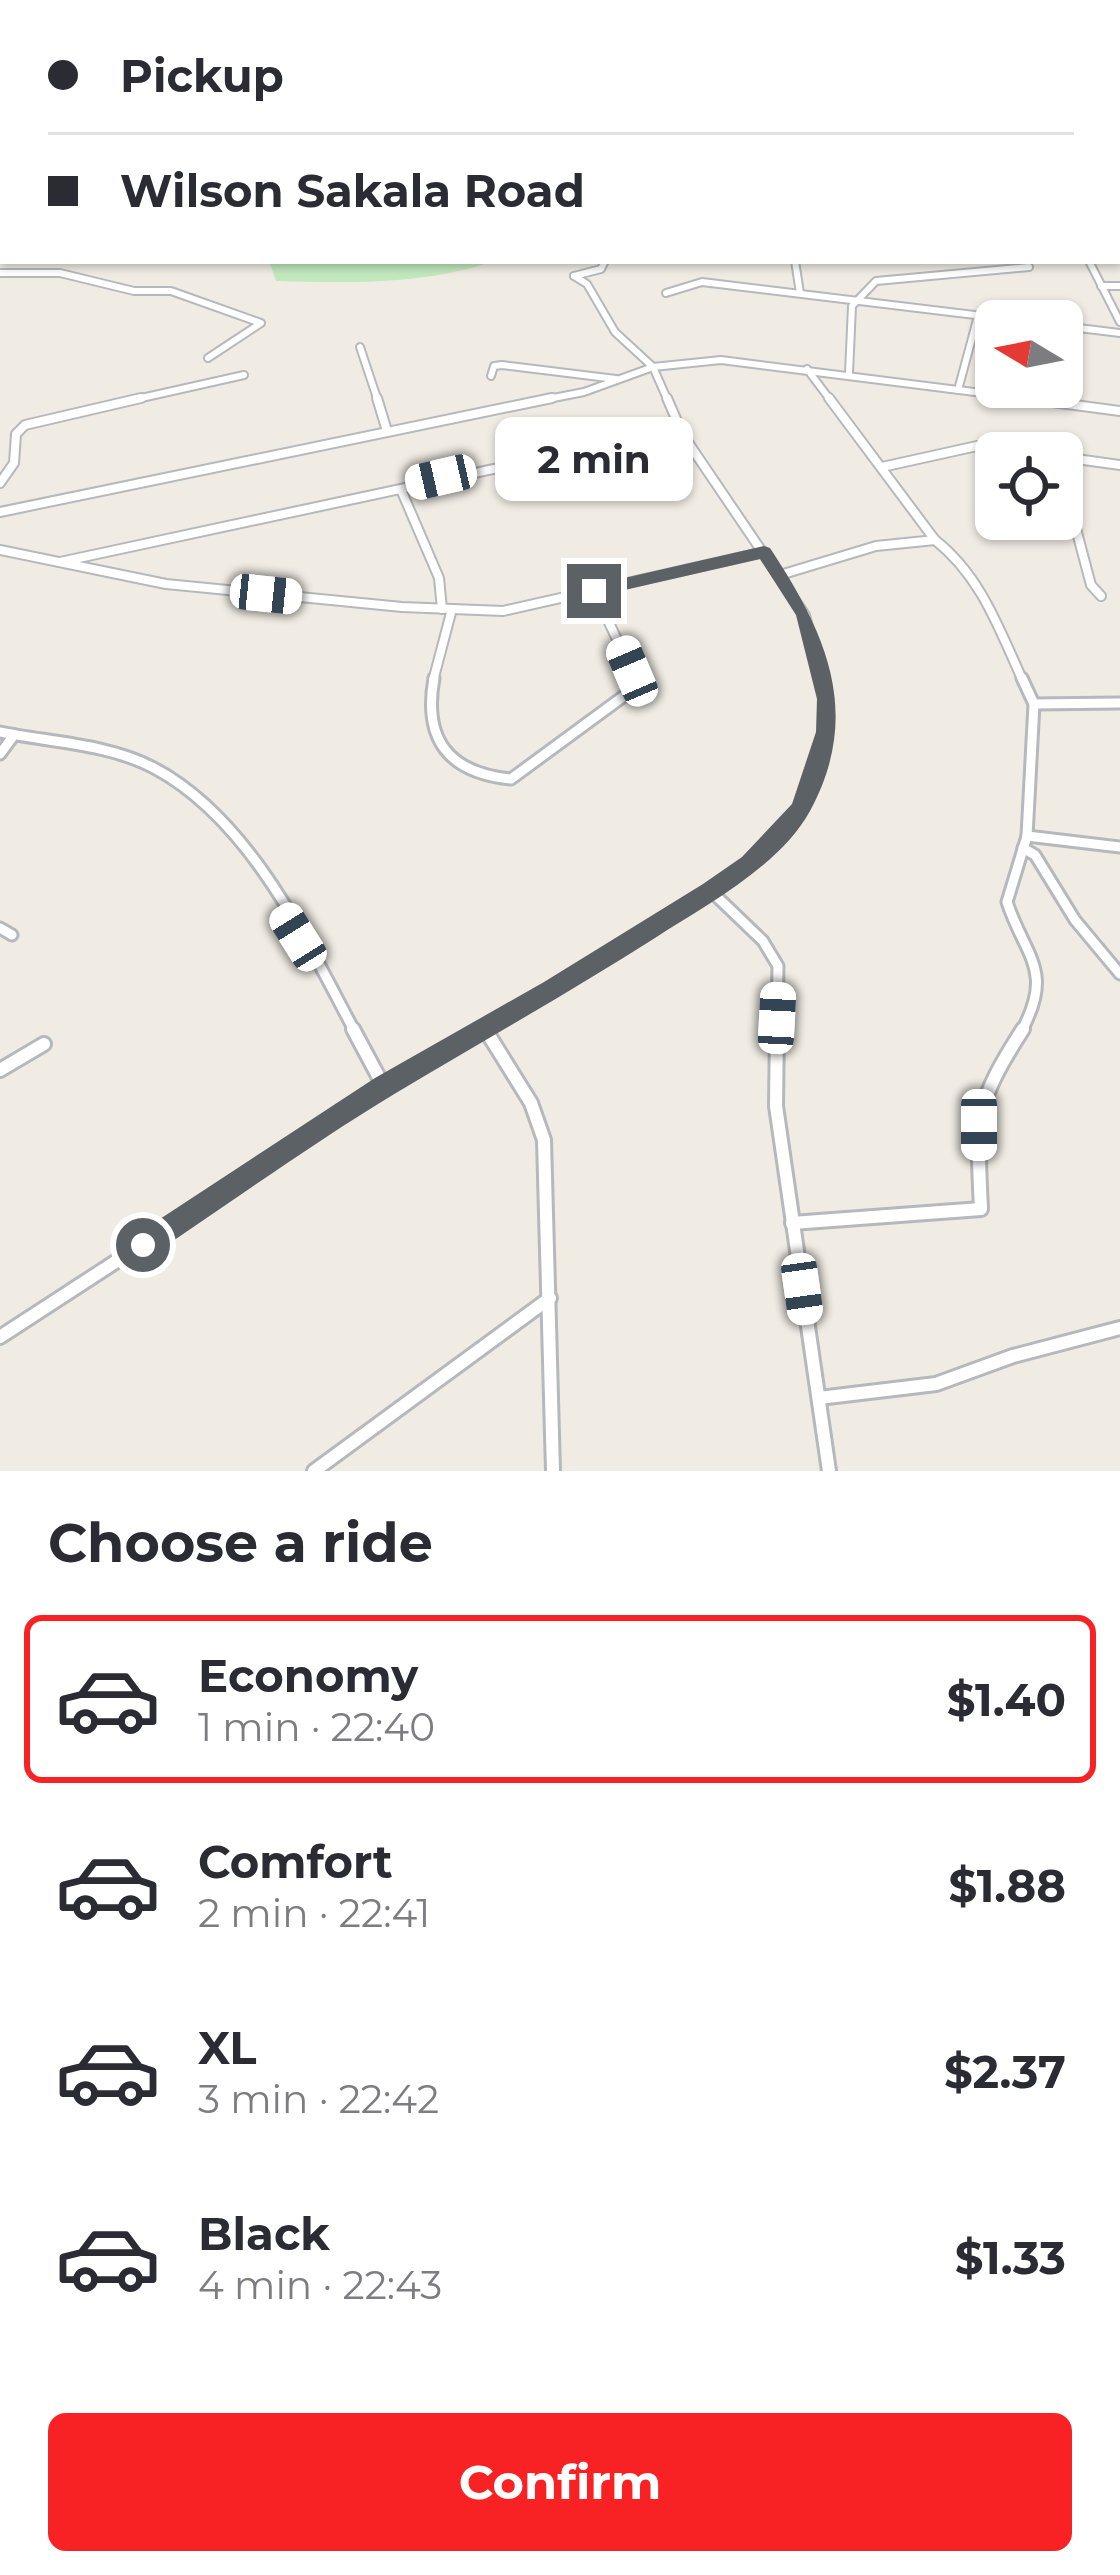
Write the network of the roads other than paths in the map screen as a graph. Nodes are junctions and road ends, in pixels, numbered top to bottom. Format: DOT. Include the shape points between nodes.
graph roads {
  1 [pos="61,264"];
  2 [pos="604,264"];
  3 [pos="795,264"];
  4 [pos="1090,264"];
  5 [pos="1030,267"];
  6 [pos="0,273"];
  7 [pos="60,273"];
  8 [pos="1101,286"];
  9 [pos="1120,286"];
  10 [pos="666,293"];
  11 [pos="800,293"];
  12 [pos="856,298"];
  13 [pos="975,316"];
  14 [pos="1120,322"];
  15 [pos="975,327"];
  16 [pos="1083,329"];
  17 [pos="1120,333"];
  18 [pos="360,347"];
  19 [pos="208,358"];
  20 [pos="653,367"];
  21 [pos="806,368"];
  22 [pos="849,373"];
  23 [pos="244,375"];
  24 [pos="491,376"];
  25 [pos="622,380"];
  26 [pos="958,390"];
  27 [pos="1120,411"];
  28 [pos="680,429"];
  29 [pos="387,431"];
  30 [pos="975,446"];
  31 [pos="540,456"];
  32 [pos="1083,460"];
  33 [pos="1120,465"];
  34 [pos="882,467"];
  35 [pos="0,483"];
  36 [pos="557,486"];
  37 [pos="401,492"];
  38 [pos="0,512"];
  39 [pos="935,540"];
  40 [pos="1079,540"];
  41 [pos="0,550"];
  42 [pos="764,552"];
  43 [pos="57,562"];
  44 [pos="780,574"];
  45 [pos="594,591"];
  46 [pos="1100,596"];
  47 [pos="447,609"];
  48 [pos="1120,703"];
  49 [pos="1034,704"];
  50 [pos="0,732"];
  51 [pos="14,735"];
  52 [pos="0,754"];
  53 [pos="1025,842"];
  54 [pos="1120,847"];
  55 [pos="711,891"];
  56 [pos="0,928"];
  57 [pos="12,935"];
  58 [pos="1120,974"];
  59 [pos="484,1028"];
  60 [pos="44,1044"];
  61 [pos="0,1070"];
  62 [pos="384,1087"];
  63 [pos="792,1223"];
  64 [pos="550,1298"];
  65 [pos="1120,1328"];
  66 [pos="0,1337"];
  67 [pos="819,1398"];
  68 [pos="314,1471"];
  69 [pos="553,1471"];
  70 [pos="830,1471"];
  1 -- 7 [label="street"];
  2 -- 20 [label="street" via="574,276"];
  3 -- 11 [label="street"];
  4 -- 8 [label="street"];
  5 -- 12 [label="street" via="876,281"];
  6 -- 7 [label="street"];
  7 -- 19 [label="street" via="171,291 261,323"];
  8 -- 9 [label="street"];
  8 -- 14 [label="street"];
  10 -- 11 [label="street" via="702,282"];
  11 -- 12 [label="street"];
  12 -- 13 [label="street"];
  12 -- 22 [label="street"];
  15 -- 26 [label="street"];
  16 -- 17 [label="street"];
  18 -- 29 [label="street"];
  20 -- 21 [label="street" via="704,359"];
  20 -- 25 [label="street"];
  20 -- 28 [label="street"];
  21 -- 22 [label="street"];
  21 -- 34 [label="street"];
  22 -- 26 [label="street"];
  23 -- 35 [label="street" via="25,425"];
  24 -- 25 [label="street" via="502,365"];
  25 -- 29 [label="street"];
  26 -- 27 [label="street"];
  28 -- 31 [label="street"];
  28 -- 42 [label="street"];
  29 -- 38 [label="street"];
  30 -- 34 [label="street"];
  31 -- 36 [label="street"];
  31 -- 37 [label="street" via="407,484"];
  32 -- 33 [label="street"];
  34 -- 39 [label="street"];
  37 -- 43 [label="street"];
  37 -- 47 [label="street"];
  39 -- 44 [label="street" via="876,546"];
  39 -- 49 [label="street" via="983,594"];
  40 -- 46 [label="street"];
  41 -- 43 [label="street"];
  42 -- 44 [label="street"];
  42 -- 45 [label="street"];
  43 -- 47 [label="street" via="166,584"];
  44 -- 55 [label="street" via="812,638 826,732 801,809 750,864"];
  45 -- 47 [label="street" via="503,611"];
  45 -- 47 [label="street" via="632,671 628,693 511,779 491,777 434,738 432,684"];
  48 -- 49 [label="street"];
  49 -- 53 [label="street"];
  50 -- 51 [label="street"];
  51 -- 52 [label="street"];
  51 -- 62 [label="street" via="148,765 201,800 260,874"];
  53 -- 54 [label="street"];
  53 -- 58 [label="street"];
  53 -- 63 [label="street" via="1006,902 1032,953 1033,1011 982,1102 981,1209"];
  55 -- 59 [label="street"];
  55 -- 63 [label="street" via="778,966 776,1106"];
  56 -- 57 [label="street"];
  59 -- 62 [label="street"];
  59 -- 64 [label="street" via="540,1120"];
  60 -- 61 [label="street"];
  62 -- 66 [label="street"];
  63 -- 67 [label="street"];
  64 -- 68 [label="street"];
  64 -- 69 [label="street"];
  65 -- 67 [label="street" via="936,1384"];
  67 -- 70 [label="street"];
}
